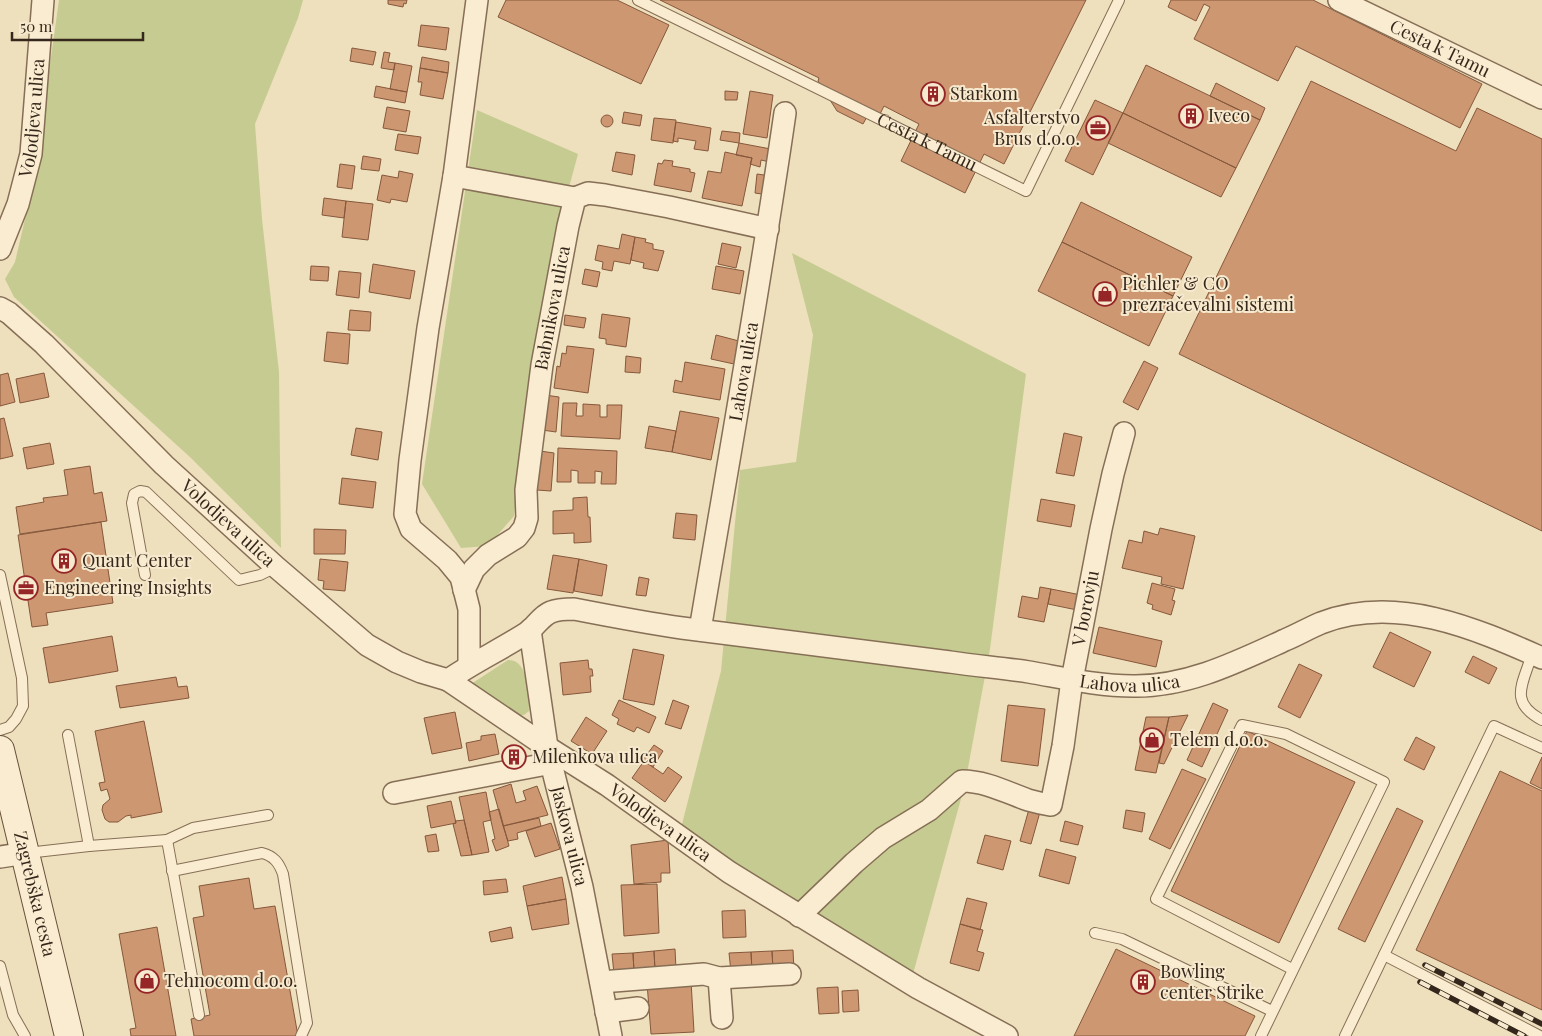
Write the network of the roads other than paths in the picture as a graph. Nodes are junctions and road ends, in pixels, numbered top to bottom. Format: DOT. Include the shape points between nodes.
graph roads {
  1 [pos="43,0"];
  2 [pos="477,0"];
  3 [pos="638,0"];
  4 [pos="1119,0"];
  5 [pos="1339,0"];
  6 [pos="1542,98"];
  7 [pos="785,113"];
  8 [pos="454,176"];
  9 [pos="574,198"];
  10 [pos="18,204"];
  11 [pos="0,224"];
  12 [pos="768,229"];
  13 [pos="0,249"];
  14 [pos="0,308"];
  15 [pos="0,325"];
  16 [pos="32,333"];
  17 [pos="1124,432"];
  18 [pos="276,567"];
  19 [pos="0,575"];
  20 [pos="145,575"];
  21 [pos="464,590"];
  22 [pos="530,630"];
  23 [pos="700,630"];
  24 [pos="1537,656"];
  25 [pos="469,666"];
  26 [pos="448,680"];
  27 [pos="1072,680"];
  28 [pos="1542,720"];
  29 [pos="0,730"];
  30 [pos="68,735"];
  31 [pos="1542,748"];
  32 [pos="0,750"];
  33 [pos="550,755"];
  34 [pos="394,793"];
  35 [pos="268,815"];
  36 [pos="167,840"];
  37 [pos="89,846"];
  38 [pos="13,855"];
  39 [pos="172,871"];
  40 [pos="800,916"];
  41 [pos="1095,933"];
  42 [pos="1384,956"];
  43 [pos="0,966"];
  44 [pos="1292,969"];
  45 [pos="790,974"];
  46 [pos="719,978"];
  47 [pos="601,982"];
  48 [pos="638,1008"];
  49 [pos="606,1012"];
  50 [pos="1272,1012"];
  51 [pos="199,1016"];
  52 [pos="722,1018"];
  53 [pos="1523,1032"];
  54 [pos="25,1036"];
  55 [pos="69,1036"];
  56 [pos="301,1036"];
  57 [pos="611,1036"];
  58 [pos="1007,1036"];
  59 [pos="1261,1036"];
  60 [pos="1345,1036"];
  61 [pos="1540,1036"];
  1 -- 10 [label="street, Volodjeva ulica" via="31,154"];
  2 -- 8 [label="street"];
  3 -- 4 [label="lane, Cesta k Tamu" via="1026,191"];
  5 -- 6 [label="street, Cesta k Tamu"];
  7 -- 12 [label="street, Lahova ulica"];
  8 -- 9 [label="street"];
  8 -- 21 [label="street" via="428,328 405,514 411,529 448,560 461,577"];
  9 -- 12 [label="street" via="588,193 605,195"];
  9 -- 21 [label="street, Babnikova ulica" via="542,365 526,490 527,518 517,536 488,555 474,569"];
  10 -- 11 [label="street, Volodjeva ulica"];
  10 -- 13 [label="street, Volodjeva ulica"];
  12 -- 23 [label="street, Lahova ulica"];
  14 -- 16 [label="street, Volodjeva ulica"];
  15 -- 16 [label="street, Volodjeva ulica"];
  16 -- 18 [label="street, Volodjeva ulica" via="164,465"];
  17 -- 27 [label="street, V borovju" via="1101,529"];
  18 -- 20 [label="lane" via="239,580 146,492 140,491 134,494 132,503"];
  18 -- 26 [label="street, Volodjeva ulica" via="368,645 397,662"];
  19 -- 29 [label="lane" via="22,678 23,706 9,727"];
  21 -- 25 [label="street" via="469,609"];
  22 -- 23 [label="street, Lahova ulica" via="550,612 561,609"];
  22 -- 25 [label="street"];
  22 -- 33 [label="street, Jaskova ulica"];
  23 -- 27 [label="street, Lahova ulica"];
  24 -- 27 [label="street, Lahova ulica" via="1488,635 1445,622 1413,614 1381,612 1354,614 1320,623 1222,669 1196,677 1133,686"];
  24 -- 28 [label="lane" via="1521,690 1521,701 1526,711"];
  25 -- 26 [label="street"];
  26 -- 33 [label="street, Volodjeva ulica"];
  27 -- 40 [label="street, V borovju" via="1051,805 984,784 962,781 929,810 883,838 854,862"];
  30 -- 37 [label="lane"];
  31 -- 42 [label="lane" via="1494,726"];
  32 -- 38 [label="street, Zagrebška cesta"];
  33 -- 34 [label="street"];
  33 -- 40 [label="street, Volodjeva ulica" via="607,785 729,872"];
  33 -- 47 [label="street, Jaskova ulica"];
  35 -- 36 [label="lane" via="193,828"];
  36 -- 37 [label="lane"];
  36 -- 39 [label="lane"];
  37 -- 38 [label="lane"];
  38 -- 55 [label="street, Zagrebška cesta"];
  39 -- 51 [label="lane"];
  39 -- 56 [label="lane" via="262,853 270,855 279,864 307,1023"];
  40 -- 58 [label="street, Volodjeva ulica" via="918,988"];
  41 -- 50 [label="lane" via="1122,939"];
  42 -- 53 [label="lane"];
  42 -- 60 [label="lane"];
  43 -- 54 [label="lane" via="13,1015"];
  44 -- 44 [label="lane" via="1384,782 1286,734 1242,725 1156,899"];
  44 -- 50 [label="lane"];
  45 -- 46 [label="street"];
  46 -- 47 [label="street" via="704,974"];
  46 -- 52 [label="street"];
  47 -- 49 [label="street, Jaskova ulica"];
  48 -- 49 [label="street"];
  49 -- 57 [label="street, Jaskova ulica"];
  50 -- 59 [label="lane"];
  53 -- 61 [label="lane"];
}
